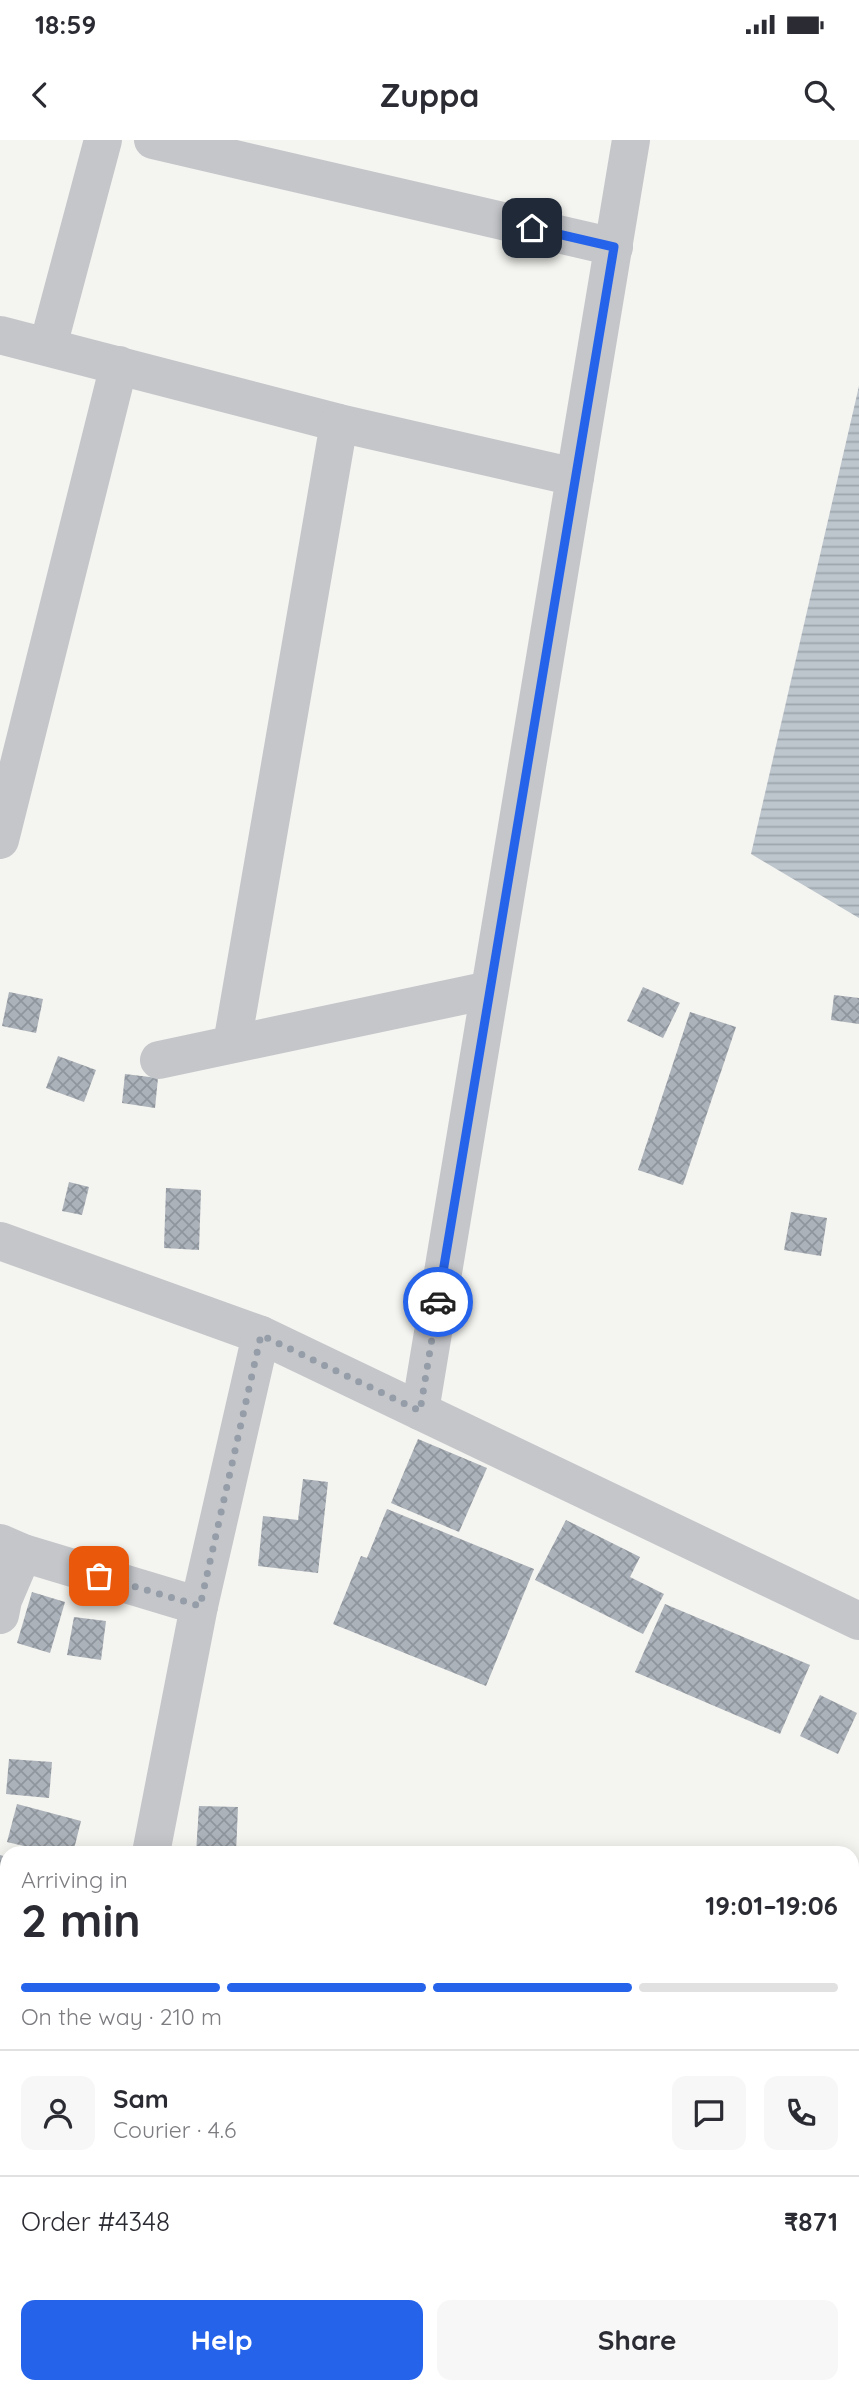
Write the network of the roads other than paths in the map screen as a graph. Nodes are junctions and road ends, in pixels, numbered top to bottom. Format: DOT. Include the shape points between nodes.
graph roads {
  1 [pos="103,140"];
  2 [pos="153,140"];
  3 [pos="631,140"];
  4 [pos="614,247"];
  5 [pos="0,335"];
  6 [pos="48,346"];
  7 [pos="118,365"];
  8 [pos="339,423"];
  9 [pos="575,477"];
  10 [pos="0,840"];
  11 [pos="489,990"];
  12 [pos="232,1044"];
  13 [pos="159,1060"];
  14 [pos="0,1241"];
  15 [pos="261,1335"];
  16 [pos="420,1411"];
  17 [pos="11,1548"];
  18 [pos="200,1606"];
  19 [pos="0,1615"];
  20 [pos="859,1621"];
  21 [pos="152,1846"];
  1 -- 6 [label="street"];
  2 -- 4 [label="street"];
  3 -- 4 [label="street"];
  4 -- 9 [label="street"];
  5 -- 6 [label="street"];
  6 -- 7 [label="street"];
  7 -- 8 [label="street"];
  7 -- 10 [label="street"];
  8 -- 9 [label="street"];
  8 -- 12 [label="street"];
  9 -- 11 [label="street"];
  11 -- 12 [label="street"];
  11 -- 16 [label="street"];
  12 -- 13 [label="street"];
  14 -- 15 [label="street"];
  15 -- 16 [label="street"];
  15 -- 18 [label="street"];
  16 -- 20 [label="street"];
  17 -- 18 [label="street"];
  17 -- 19 [label="street"];
  18 -- 21 [label="street"];
}
